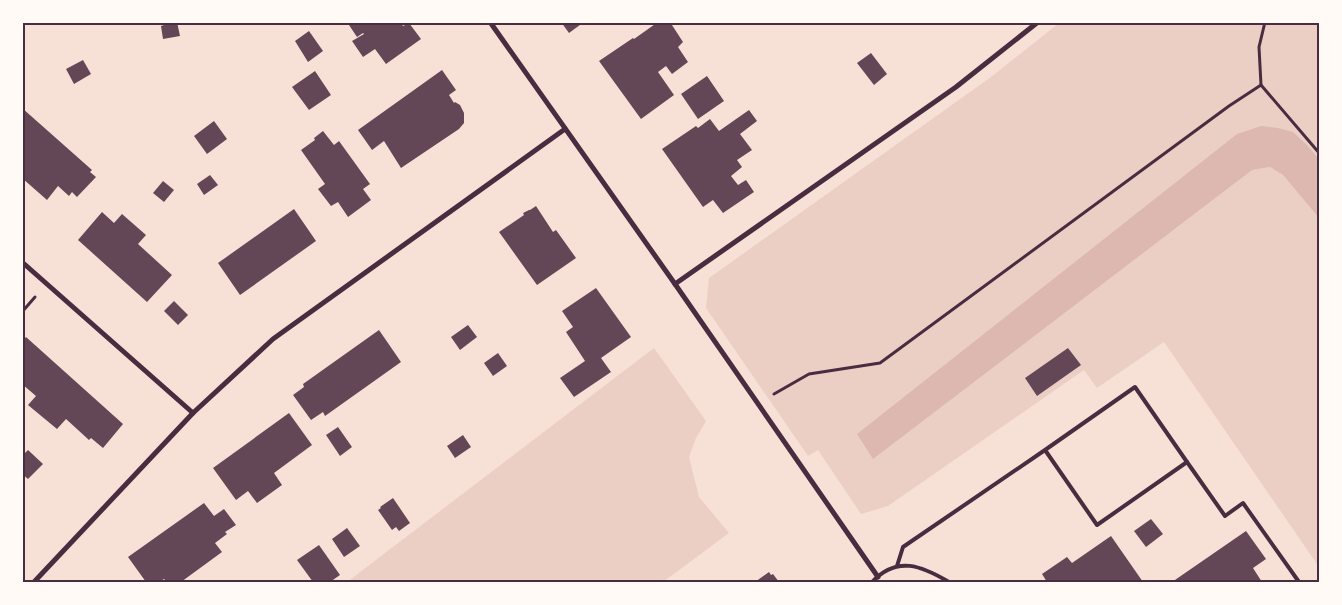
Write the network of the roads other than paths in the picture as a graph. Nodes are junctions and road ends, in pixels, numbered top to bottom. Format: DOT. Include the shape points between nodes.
graph roads {
  1 [pos="490,22"];
  2 [pos="1038,22"];
  3 [pos="565,129"];
  4 [pos="22,262"];
  5 [pos="675,284"];
  6 [pos="193,413"];
  7 [pos="1045,450"];
  8 [pos="1188,462"];
  9 [pos="897,566"];
  10 [pos="878,577"];
  11 [pos="34,582"];
  12 [pos="872,582"];
  13 [pos="949,582"];
  14 [pos="1300,582"];
  1 -- 3 [label="street"];
  2 -- 5 [label="street" via="956,87"];
  3 -- 5 [label="street"];
  3 -- 6 [label="street" via="273,339"];
  4 -- 6 [label="street"];
  5 -- 10 [label="street"];
  6 -- 11 [label="street"];
  7 -- 8 [label="lane" via="1135,387"];
  7 -- 8 [label="lane" via="1097,525"];
  7 -- 9 [label="lane" via="903,547"];
  8 -- 14 [label="lane" via="1224,516 1243,503"];
  9 -- 10 [label="lane" via="883,571"];
  9 -- 13 [label="lane" via="913,566"];
  10 -- 12 [label="lane"];
}
